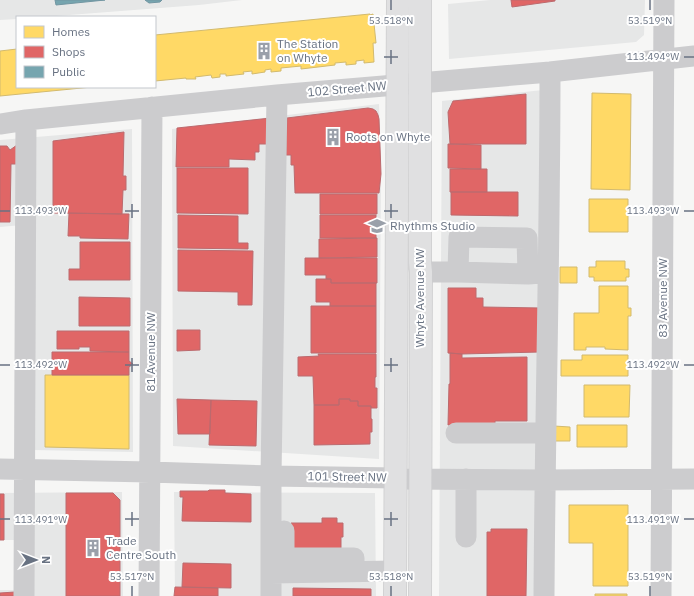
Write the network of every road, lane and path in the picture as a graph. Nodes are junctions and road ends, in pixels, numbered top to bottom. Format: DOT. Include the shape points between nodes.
graph roads {
  1 [pos="398,0"];
  2 [pos="420,0"];
  3 [pos="664,0"];
  4 [pos="694,56"];
  5 [pos="664,60"];
  6 [pos="550,72"];
  7 [pos="420,83"];
  8 [pos="397,86"];
  9 [pos="277,95"];
  10 [pos="152,107"];
  11 [pos="26,120"];
  12 [pos="0,124"];
  13 [pos="421,272"];
  14 [pos="458,272"];
  15 [pos="548,273"];
  16 [pos="528,274"];
  17 [pos="546,433"];
  18 [pos="456,434"];
  19 [pos="0,469"];
  20 [pos="24,470"];
  21 [pos="150,472"];
  22 [pos="278,476"];
  23 [pos="396,478"];
  24 [pos="420,479"];
  25 [pos="466,479"];
  26 [pos="662,479"];
  27 [pos="694,479"];
  28 [pos="545,480"];
  29 [pos="466,537"];
  30 [pos="395,571"];
  31 [pos="354,572"];
  32 [pos="271,573"];
  33 [pos="24,596"];
  34 [pos="150,596"];
  35 [pos="271,596"];
  36 [pos="395,596"];
  37 [pos="420,596"];
  38 [pos="544,596"];
  39 [pos="661,596"];
  1 -- 8 [label="main road, Whyte Avenue NW"];
  2 -- 7 [label="main road, Whyte Avenue NW"];
  3 -- 5 [label="street, 83 Avenue NW"];
  4 -- 5 [label="street, 102 Street NW"];
  5 -- 6 [label="street, 102 Street NW"];
  5 -- 26 [label="street, 83 Avenue NW"];
  6 -- 7 [label="street, 102 Street NW"];
  6 -- 15 [label="street"];
  7 -- 8 [label="street, 102 Street NW"];
  7 -- 13 [label="main road, Whyte Avenue NW"];
  8 -- 9 [label="street, 102 Street NW"];
  8 -- 23 [label="main road, Whyte Avenue NW"];
  9 -- 10 [label="street, 102 Street NW"];
  9 -- 22 [label="street"];
  10 -- 11 [label="street, 102 Street NW"];
  10 -- 21 [label="street, 81 Avenue NW"];
  11 -- 12 [label="street, 102 Street NW"];
  11 -- 20 [label="street"];
  13 -- 14 [label="street"];
  13 -- 24 [label="main road, Whyte Avenue NW"];
  14 -- 16 [label="street"];
  14 -- 16 [label="street" via="459,237 527,238"];
  15 -- 16 [label="street"];
  15 -- 17 [label="street"];
  17 -- 18 [label="street"];
  17 -- 28 [label="street"];
  19 -- 20 [label="street, 101 Street NW"];
  20 -- 21 [label="street, 101 Street NW"];
  20 -- 33 [label="street"];
  21 -- 22 [label="street, 101 Street NW"];
  21 -- 34 [label="street, 81 Avenue NW"];
  22 -- 23 [label="street, 101 Street NW"];
  22 -- 31 [label="street" via="284,558 354,558"];
  22 -- 32 [label="street"];
  23 -- 24 [label="street, 101 Street NW"];
  23 -- 30 [label="main road, Whyte Avenue NW"];
  24 -- 25 [label="street, 101 Street NW"];
  24 -- 37 [label="main road, Whyte Avenue NW"];
  25 -- 28 [label="street, 101 Street NW"];
  25 -- 29 [label="street"];
  26 -- 27 [label="street, 101 Street NW"];
  26 -- 28 [label="street, 101 Street NW"];
  26 -- 39 [label="street, 83 Avenue NW"];
  28 -- 38 [label="street"];
  30 -- 31 [label="street"];
  30 -- 36 [label="main road, Whyte Avenue NW"];
  31 -- 32 [label="street"];
  32 -- 35 [label="street"];
}
